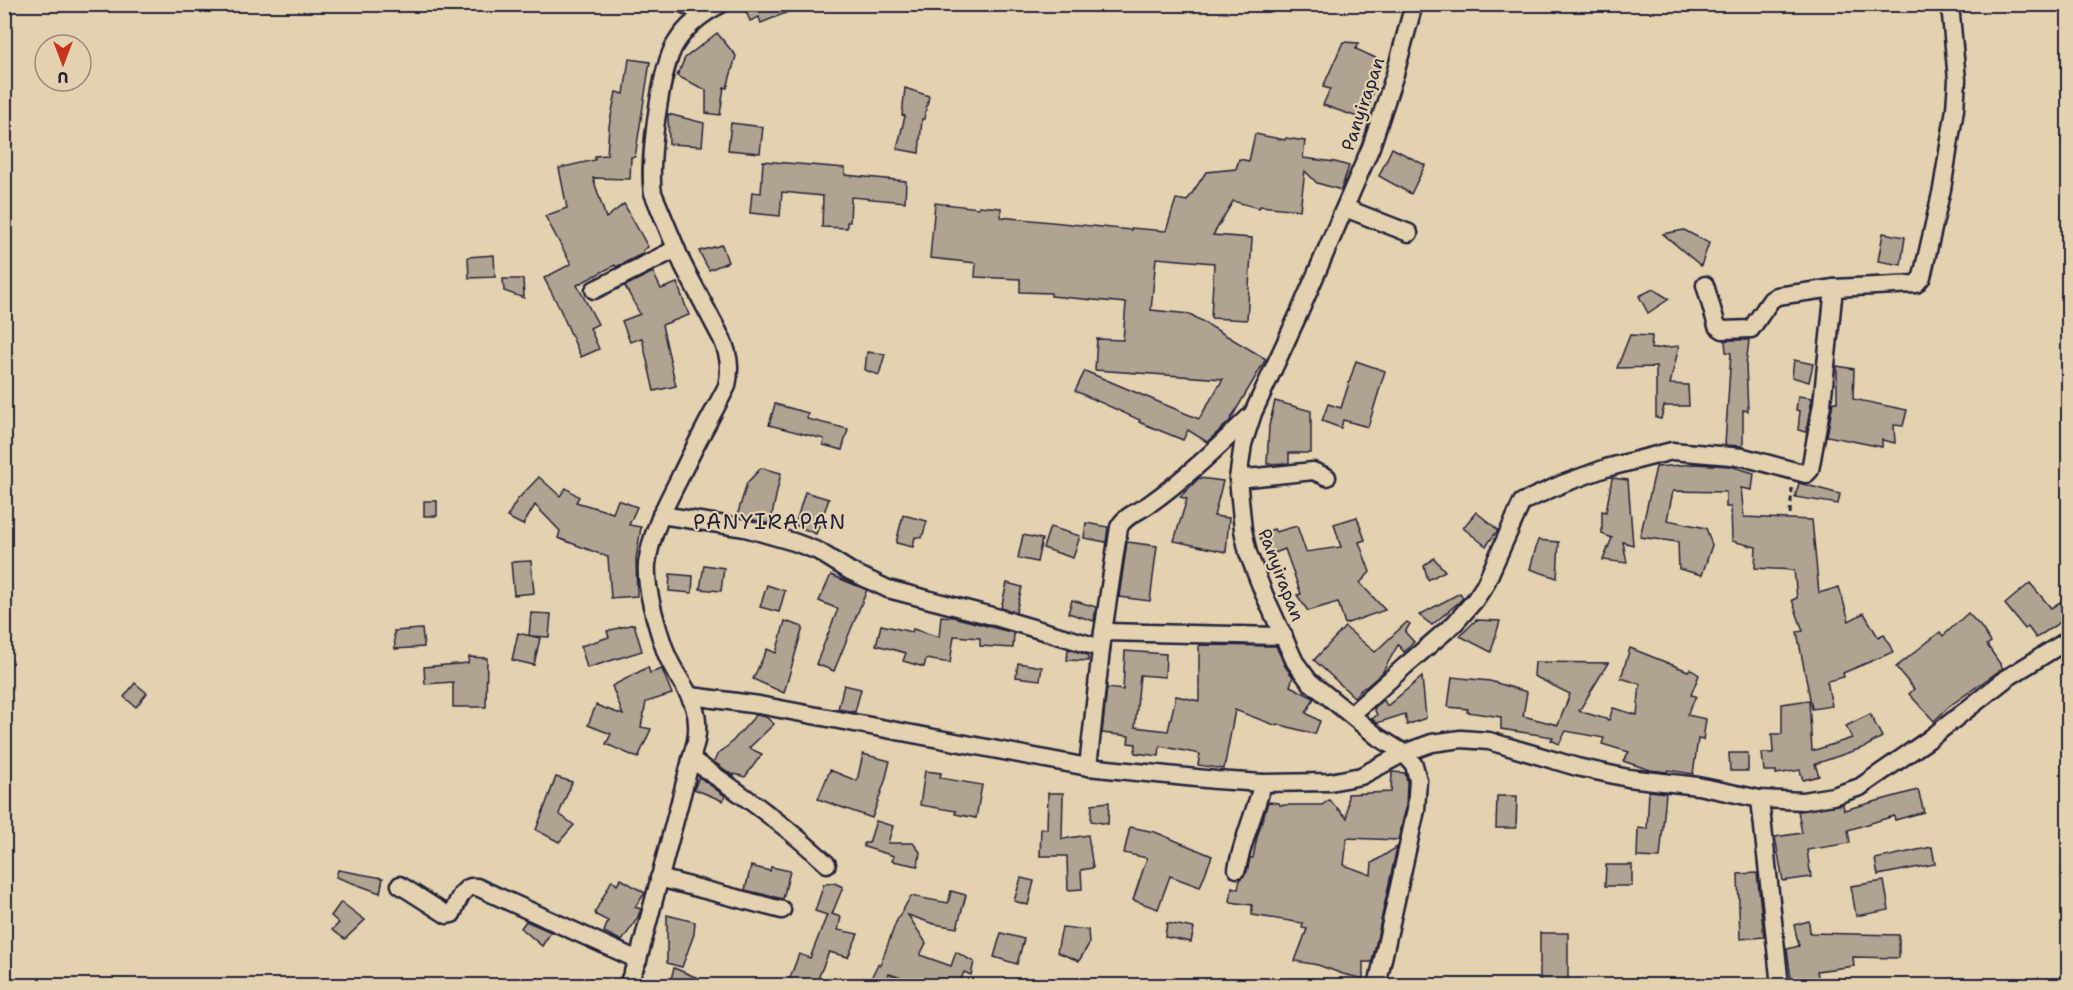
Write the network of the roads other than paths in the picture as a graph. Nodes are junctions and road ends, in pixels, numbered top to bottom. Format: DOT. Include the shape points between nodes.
graph roads {
  1 [pos="684,4"];
  2 [pos="721,4"];
  3 [pos="1414,4"];
  4 [pos="1948,4"];
  5 [pos="704,14"];
  6 [pos="1345,208"];
  7 [pos="1409,233"];
  8 [pos="676,249"];
  9 [pos="1705,285"];
  10 [pos="1834,288"];
  11 [pos="594,290"];
  12 [pos="1253,413"];
  13 [pos="1327,477"];
  14 [pos="1238,479"];
  15 [pos="661,515"];
  16 [pos="1284,636"];
  17 [pos="2068,639"];
  18 [pos="1102,640"];
  19 [pos="691,696"];
  20 [pos="1352,714"];
  21 [pos="1404,753"];
  22 [pos="691,759"];
  23 [pos="1088,767"];
  24 [pos="1263,783"];
  25 [pos="1760,799"];
  26 [pos="827,864"];
  27 [pos="1237,869"];
  28 [pos="659,878"];
  29 [pos="400,885"];
  30 [pos="782,909"];
  31 [pos="638,960"];
  32 [pos="627,986"];
  33 [pos="1377,986"];
  34 [pos="1780,986"];
  1 -- 5 [label="street"];
  2 -- 5 [label="street"];
  3 -- 6 [label="street, Panyirapan" via="1381,120"];
  4 -- 10 [label="street" via="1957,80 1955,109 1922,277 1916,284"];
  5 -- 8 [label="street" via="682,34 671,52 654,137 652,189"];
  6 -- 7 [label="street"];
  6 -- 12 [label="street, Panyirapan"];
  8 -- 11 [label="street"];
  8 -- 15 [label="street" via="722,339 729,374 727,386"];
  9 -- 10 [label="street" via="1717,326 1723,330 1751,329 1778,296"];
  10 -- 20 [label="street" via="1822,404 1810,470 1806,474 1743,457 1672,451 1606,468 1535,495 1522,502 1484,588 1460,618"];
  12 -- 14 [label="street, Panyirapan"];
  12 -- 18 [label="street" via="1177,484 1124,519 1119,527"];
  13 -- 14 [label="street" via="1313,471"];
  14 -- 16 [label="street, Panyirapan" via="1248,553"];
  15 -- 18 [label="street" via="745,528 818,551 888,589"];
  15 -- 19 [label="street" via="647,566 650,593 669,662"];
  16 -- 18 [label="street"];
  16 -- 20 [label="street, Panyirapan" via="1295,662 1309,681"];
  17 -- 25 [label="street" via="2007,678 1860,787 1803,801"];
  18 -- 23 [label="street"];
  19 -- 22 [label="street" via="698,724"];
  19 -- 23 [label="street" via="759,705"];
  20 -- 21 [label="street, Panyirapan"];
  21 -- 24 [label="street" via="1361,776 1330,782"];
  21 -- 25 [label="street" via="1432,743 1489,741 1608,774"];
  21 -- 33 [label="street" via="1416,769 1416,810"];
  22 -- 26 [label="street" via="760,807"];
  22 -- 28 [label="street"];
  23 -- 24 [label="street"];
  24 -- 27 [label="street" via="1242,842"];
  25 -- 34 [label="street"];
  28 -- 30 [label="street"];
  28 -- 31 [label="street"];
  29 -- 31 [label="street" via="447,915 452,914 466,888 471,886"];
  31 -- 32 [label="street"];
}
